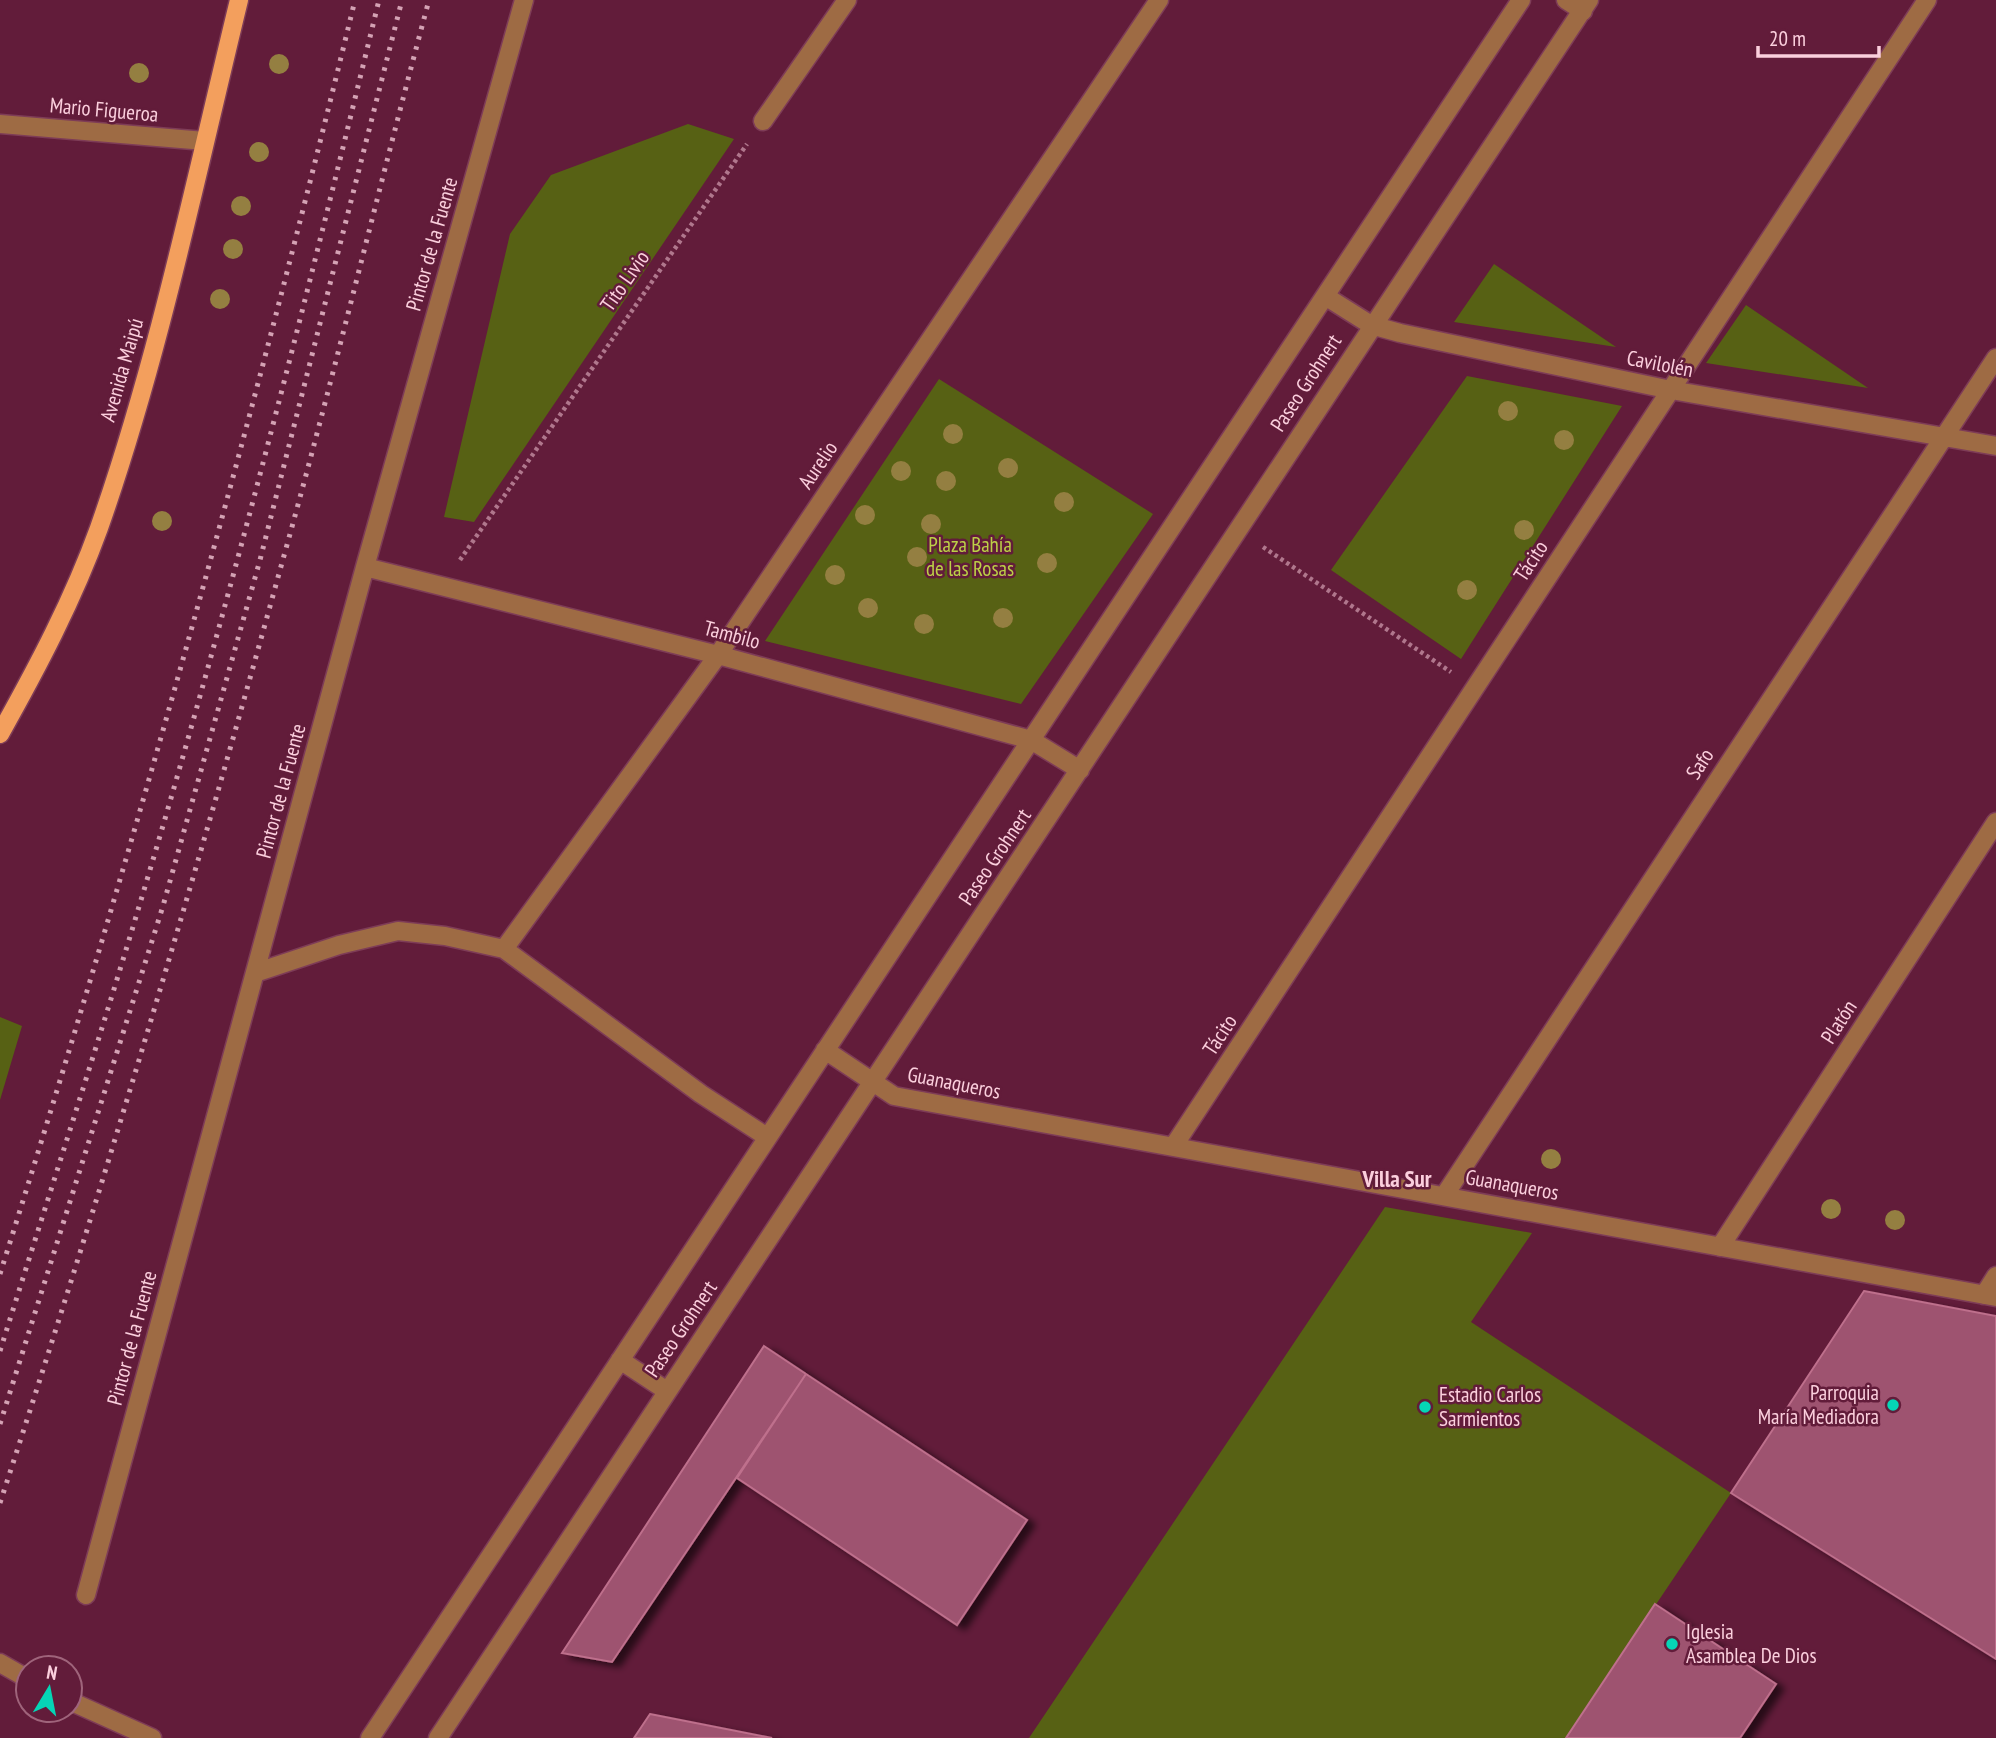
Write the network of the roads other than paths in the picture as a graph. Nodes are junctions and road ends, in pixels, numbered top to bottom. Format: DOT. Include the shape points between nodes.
graph roads {
  1 [pos="239,0"];
  2 [pos="524,0"];
  3 [pos="847,0"];
  4 [pos="1159,0"];
  5 [pos="1521,0"];
  6 [pos="1566,0"];
  7 [pos="1927,0"];
  8 [pos="1586,5"];
  9 [pos="763,121"];
  10 [pos="0,124"];
  11 [pos="205,142"];
  12 [pos="1325,296"];
  13 [pos="1371,326"];
  14 [pos="1996,358"];
  15 [pos="1671,390"];
  16 [pos="1943,436"];
  17 [pos="1996,446"];
  18 [pos="365,567"];
  19 [pos="718,655"];
  20 [pos="0,734"];
  21 [pos="1031,740"];
  22 [pos="1080,770"];
  23 [pos="1996,822"];
  24 [pos="505,949"];
  25 [pos="255,973"];
  26 [pos="825,1050"];
  27 [pos="872,1082"];
  28 [pos="767,1137"];
  29 [pos="1173,1147"];
  30 [pos="1444,1196"];
  31 [pos="1720,1247"];
  32 [pos="1996,1276"];
  33 [pos="1990,1296"];
  34 [pos="620,1360"];
  35 [pos="667,1391"];
  36 [pos="86,1595"];
  37 [pos="84,1707"];
  38 [pos="152,1738"];
  39 [pos="370,1738"];
  40 [pos="438,1738"];
  1 -- 11 [label="main road, Avenida Maipú"];
  2 -- 18 [label="street, Pintor de la Fuente"];
  3 -- 9 [label="street"];
  4 -- 19 [label="street, Aurelio"];
  5 -- 12 [label="street, Paseo Grohnert"];
  6 -- 8 [label="street"];
  7 -- 15 [label="street, Tácito"];
  8 -- 13 [label="street, Paseo Grohnert"];
  10 -- 11 [label="street, Mario Figueroa"];
  11 -- 20 [label="main road, Avenida Maipú" via="154,343 98,530 34,674"];
  12 -- 13 [label="street, Cavilolén"];
  12 -- 21 [label="street, Paseo Grohnert"];
  13 -- 15 [label="street, Cavilolén"];
  13 -- 22 [label="street, Paseo Grohnert"];
  14 -- 16 [label="street, Safo"];
  15 -- 16 [label="street, Cavilolén"];
  15 -- 29 [label="street, Tácito"];
  16 -- 17 [label="street, Cavilolén"];
  16 -- 30 [label="street, Safo"];
  18 -- 19 [label="street, Tambilo"];
  18 -- 25 [label="street, Pintor de la Fuente"];
  19 -- 21 [label="street, Tambilo"];
  19 -- 24 [label="street, Aurelio"];
  21 -- 22 [label="street, Tambilo"];
  21 -- 26 [label="street, Paseo Grohnert"];
  22 -- 27 [label="street, Paseo Grohnert"];
  23 -- 31 [label="street, Platón"];
  24 -- 25 [label="street" via="398,931"];
  24 -- 28 [label="street" via="701,1094"];
  25 -- 36 [label="street, Pintor de la Fuente"];
  26 -- 27 [label="street, Guanaqueros"];
  26 -- 28 [label="street, Paseo Grohnert"];
  27 -- 29 [label="street, Guanaqueros" via="894,1096"];
  27 -- 35 [label="street, Paseo Grohnert"];
  28 -- 34 [label="street, Paseo Grohnert"];
  29 -- 30 [label="street, Guanaqueros"];
  30 -- 31 [label="street, Guanaqueros"];
  31 -- 33 [label="street, Guanaqueros"];
  32 -- 33 [label="street"];
  34 -- 35 [label="street"];
  34 -- 39 [label="street, Paseo Grohnert"];
  35 -- 40 [label="street, Paseo Grohnert"];
  37 -- 38 [label="street"];
}
